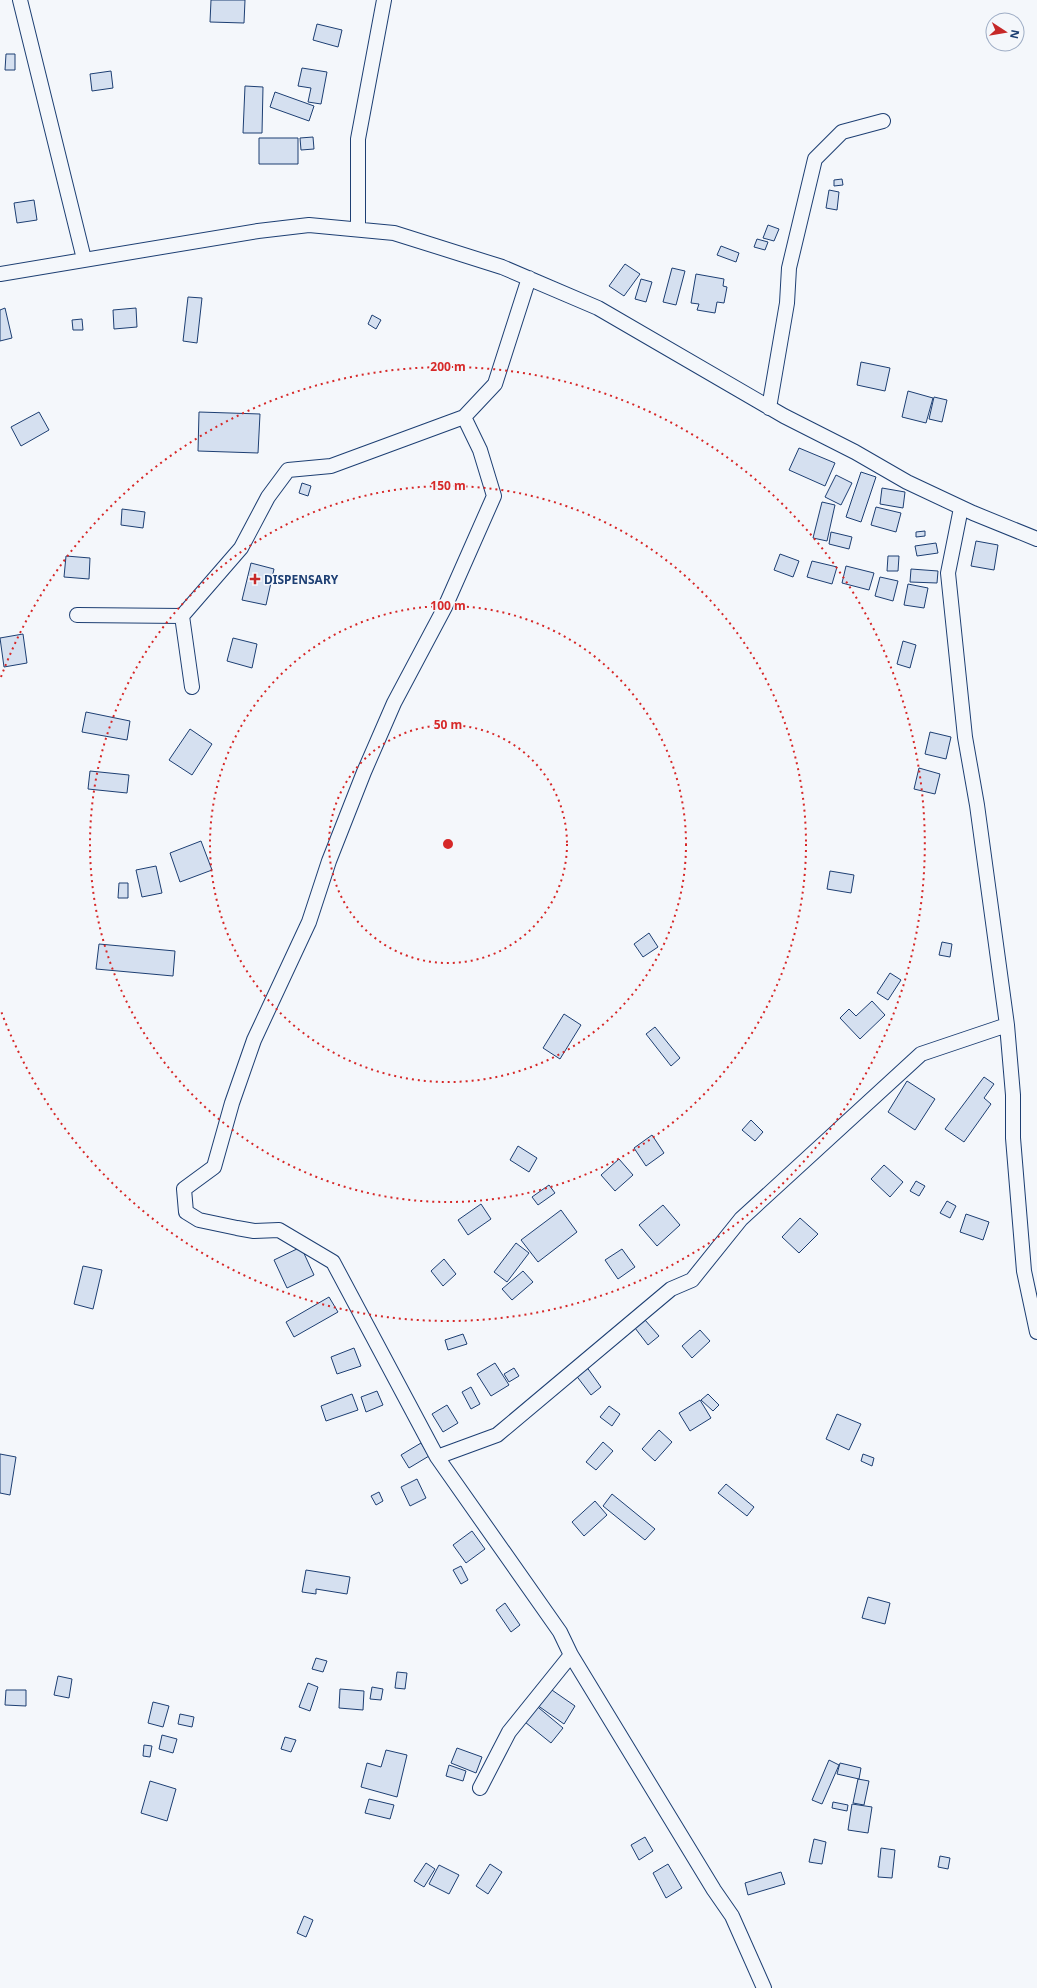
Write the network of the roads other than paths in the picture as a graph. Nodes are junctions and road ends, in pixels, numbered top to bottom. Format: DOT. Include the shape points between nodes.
graph roads {
  1 [pos="20,0"];
  2 [pos="384,0"];
  3 [pos="884,121"];
  4 [pos="358,228"];
  5 [pos="84,259"];
  6 [pos="0,274"];
  7 [pos="529,278"];
  8 [pos="769,408"];
  9 [pos="464,417"];
  10 [pos="961,508"];
  11 [pos="1037,539"];
  12 [pos="77,615"];
  13 [pos="182,616"];
  14 [pos="192,687"];
  15 [pos="1007,1025"];
  16 [pos="1037,1332"];
  17 [pos="437,1457"];
  18 [pos="571,1655"];
  19 [pos="480,1788"];
  20 [pos="764,1988"];
  1 -- 5 [label="street"];
  2 -- 4 [label="street" via="358,139"];
  3 -- 8 [label="street" via="842,132 815,159 788,268 787,303"];
  4 -- 5 [label="street" via="310,225"];
  4 -- 7 [label="street" via="394,233"];
  5 -- 6 [label="street"];
  7 -- 8 [label="street" via="598,308"];
  7 -- 9 [label="street" via="495,384"];
  8 -- 10 [label="street"];
  9 -- 13 [label="street" via="331,466 288,470 268,497 242,548"];
  9 -- 17 [label="street" via="480,450 494,496 445,607 394,703 367,765 329,861 309,922 254,1040 232,1103 214,1167 184,1189 186,1212 199,1220 254,1231 279,1230 333,1262"];
  10 -- 11 [label="street"];
  10 -- 15 [label="street" via="948,573 965,737 977,805"];
  12 -- 13 [label="street"];
  13 -- 14 [label="street"];
  15 -- 16 [label="street" via="1024,1270"];
  15 -- 17 [label="street" via="921,1054 741,1219 692,1280 671,1289 497,1435"];
  17 -- 18 [label="street" via="560,1632"];
  18 -- 19 [label="street" via="509,1732"];
  18 -- 20 [label="street" via="732,1916"];
}
